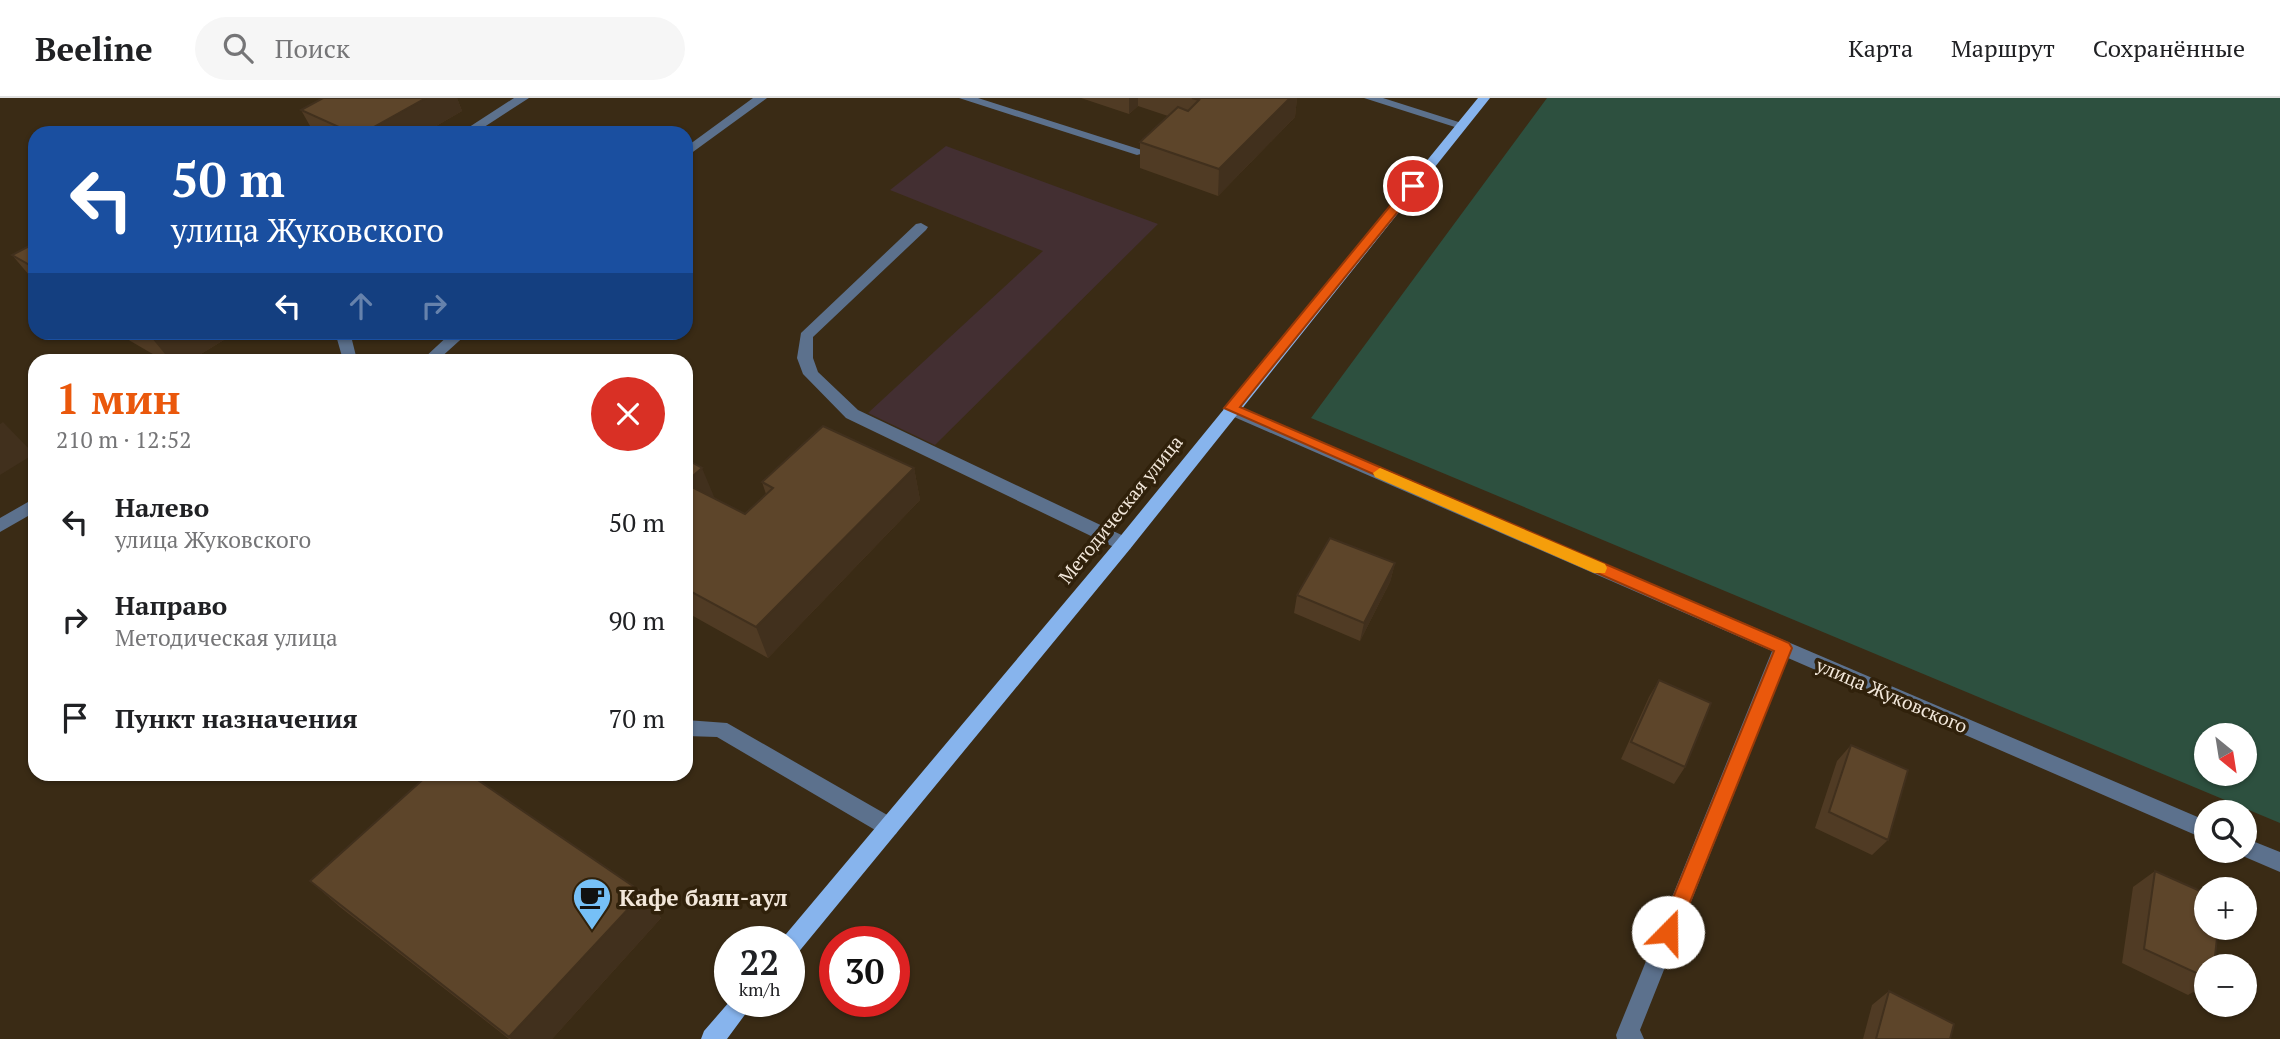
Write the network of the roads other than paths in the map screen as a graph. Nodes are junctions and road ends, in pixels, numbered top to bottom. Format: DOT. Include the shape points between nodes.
graph roads {
  1 [pos="523,98"];
  2 [pos="761,98"];
  3 [pos="965,98"];
  4 [pos="1370,98"];
  5 [pos="1484,98"];
  6 [pos="1462,125"];
  7 [pos="477,126"];
  8 [pos="693,148"];
  9 [pos="1142,152"];
  10 [pos="921,227"];
  11 [pos="453,340"];
  12 [pos="436,354"];
  13 [pos="1231,408"];
  14 [pos="28,508"];
  15 [pos="0,526"];
  16 [pos="1124,544"];
  17 [pos="1783,648"];
  18 [pos="693,728"];
  19 [pos="2194,825"];
  20 [pos="889,827"];
  21 [pos="2257,852"];
  22 [pos="2280,862"];
  23 [pos="805,928"];
  24 [pos="731,1017"];
  25 [pos="712,1039"];
  26 [pos="1633,1039"];
  1 -- 7 [label="street"];
  2 -- 8 [label="street"];
  3 -- 9 [label="street"];
  4 -- 6 [label="street"];
  5 -- 6 [label="main road, Методическая улица"];
  6 -- 13 [label="main road, Методическая улица"];
  10 -- 16 [label="street" via="806,336 805,358 811,374 852,414"];
  11 -- 12 [label="street"];
  13 -- 16 [label="main road, Методическая улица"];
  13 -- 17 [label="street, улица Жуковского"];
  14 -- 15 [label="street"];
  16 -- 20 [label="main road, Методическая улица"];
  17 -- 19 [label="street, улица Жуковского"];
  17 -- 26 [label="street" via="1627,1035"];
  18 -- 20 [label="street" via="720,729"];
  20 -- 23 [label="main road, Методическая улица"];
  21 -- 22 [label="street"];
  24 -- 25 [label="main road"];
}
